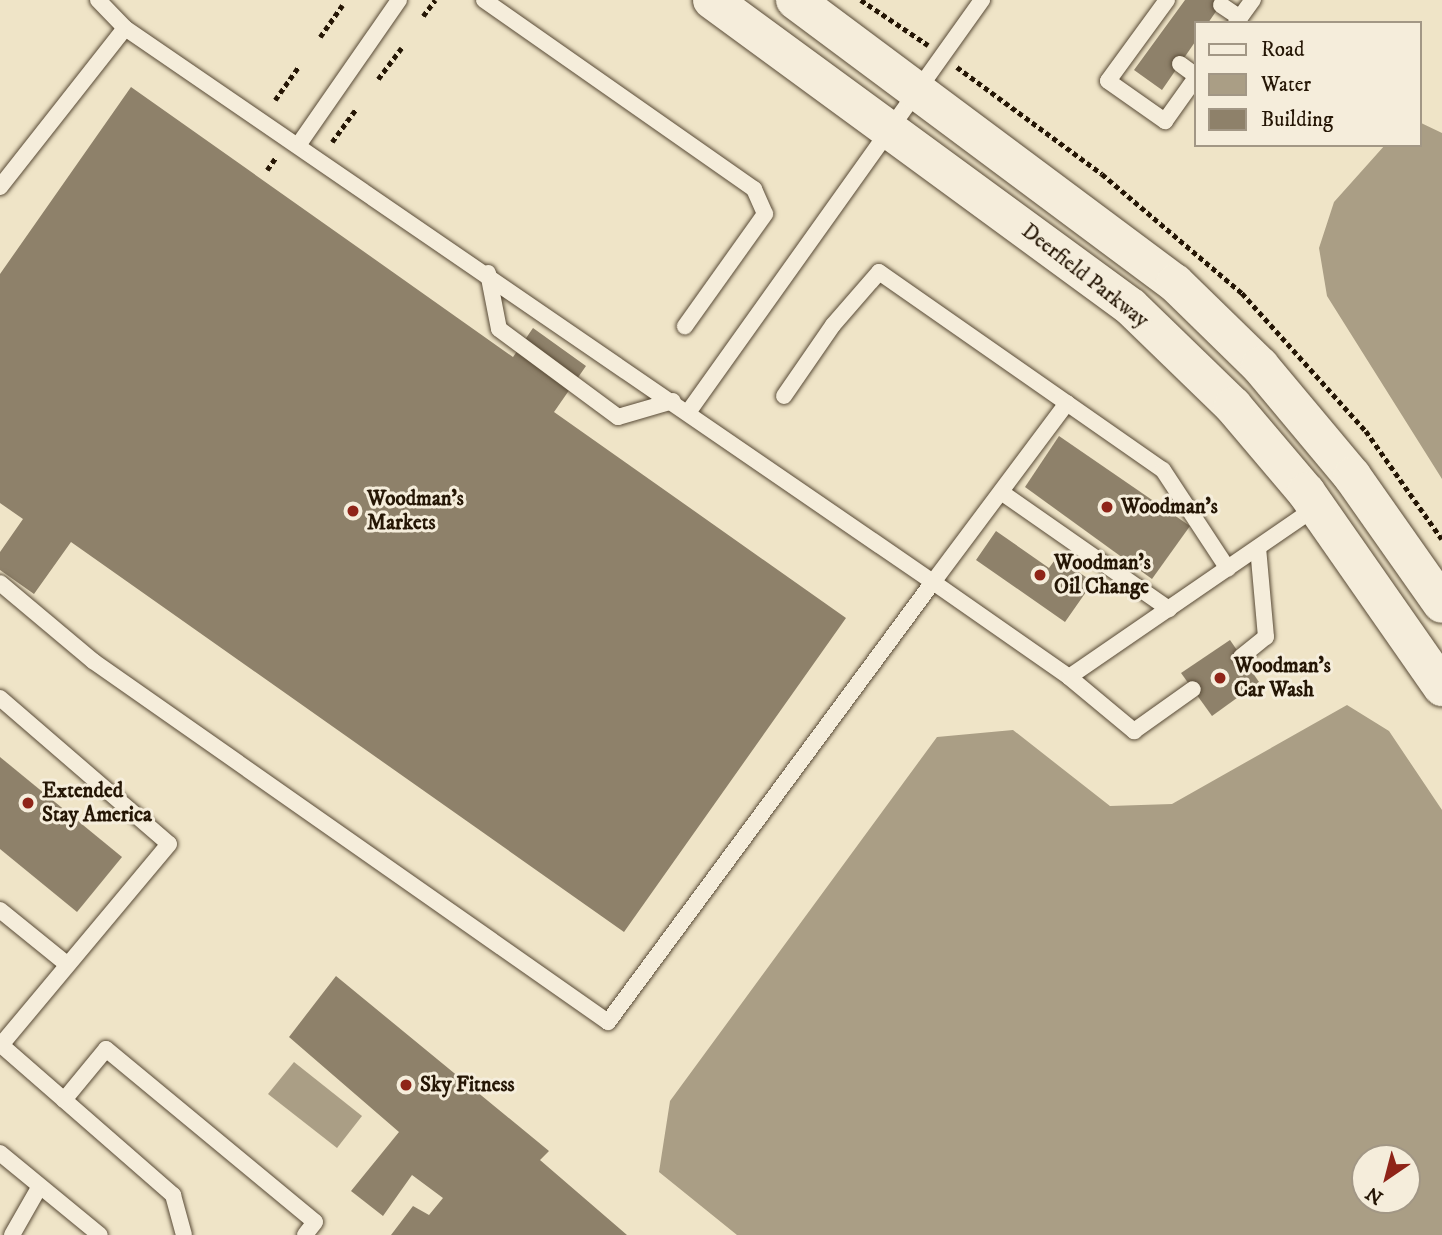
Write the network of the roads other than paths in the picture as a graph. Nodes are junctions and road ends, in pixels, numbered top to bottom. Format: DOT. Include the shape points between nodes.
graph roads {
  1 [pos="98,0"];
  2 [pos="399,0"];
  3 [pos="484,0"];
  4 [pos="712,0"];
  5 [pos="795,0"];
  6 [pos="982,0"];
  7 [pos="1253,0"];
  8 [pos="1221,5"];
  9 [pos="1168,7"];
  10 [pos="1238,20"];
  11 [pos="125,27"];
  12 [pos="1140,36"];
  13 [pos="1154,46"];
  14 [pos="1180,64"];
  15 [pos="1194,76"];
  16 [pos="1194,78"];
  17 [pos="917,90"];
  18 [pos="889,130"];
  19 [pos="299,144"];
  20 [pos="0,187"];
  21 [pos="488,273"];
  22 [pos="685,326"];
  23 [pos="784,396"];
  24 [pos="673,401"];
  25 [pos="1067,403"];
  26 [pos="689,411"];
  27 [pos="1001,492"];
  28 [pos="1316,507"];
  29 [pos="1258,548"];
  30 [pos="1228,569"];
  31 [pos="933,582"];
  32 [pos="0,583"];
  33 [pos="1442,604"];
  34 [pos="1169,609"];
  35 [pos="1241,657"];
  36 [pos="1069,677"];
  37 [pos="1442,687"];
  38 [pos="1193,690"];
  39 [pos="0,698"];
  40 [pos="0,910"];
  41 [pos="68,965"];
  42 [pos="0,1045"];
  43 [pos="64,1100"];
  44 [pos="0,1153"];
  45 [pos="40,1186"];
  46 [pos="12,1235"];
  47 [pos="100,1235"];
  48 [pos="184,1235"];
  49 [pos="304,1235"];
  1 -- 11 [label="lane"];
  2 -- 19 [label="lane"];
  3 -- 22 [label="lane" via="754,189 765,214"];
  4 -- 18 [label="main road, Deerfield Parkway"];
  5 -- 17 [label="main road"];
  6 -- 17 [label="lane"];
  7 -- 10 [label="lane"];
  8 -- 10 [label="lane"];
  9 -- 12 [label="lane"];
  11 -- 19 [label="lane"];
  11 -- 20 [label="lane"];
  12 -- 13 [label="lane"];
  12 -- 16 [label="lane" via="1108,81 1165,121"];
  14 -- 15 [label="lane"];
  17 -- 18 [label="lane"];
  17 -- 33 [label="main road" via="1175,283 1260,366 1352,475"];
  18 -- 26 [label="lane"];
  18 -- 28 [label="main road, Deerfield Parkway" via="1131,307 1233,407"];
  19 -- 21 [label="lane"];
  21 -- 24 [label="lane"];
  21 -- 24 [label="lane" via="499,329 618,417"];
  23 -- 25 [label="lane" via="833,325 878,272"];
  24 -- 26 [label="lane"];
  25 -- 27 [label="lane"];
  25 -- 30 [label="lane" via="1163,470"];
  26 -- 31 [label="lane"];
  27 -- 31 [label="lane"];
  27 -- 34 [label="lane"];
  28 -- 29 [label="lane"];
  28 -- 37 [label="main road, Deerfield Parkway"];
  29 -- 30 [label="lane"];
  29 -- 35 [label="lane" via="1266,638"];
  30 -- 34 [label="lane"];
  31 -- 32 [label="lane" via="608,1022 93,661"];
  31 -- 36 [label="lane"];
  34 -- 36 [label="lane"];
  36 -- 38 [label="lane" via="1134,731"];
  39 -- 41 [label="lane" via="169,844"];
  40 -- 41 [label="lane"];
  41 -- 42 [label="lane"];
  42 -- 43 [label="lane"];
  43 -- 48 [label="lane" via="173,1195"];
  43 -- 49 [label="lane" via="106,1049 315,1222"];
  44 -- 45 [label="lane"];
  45 -- 46 [label="lane"];
  45 -- 47 [label="lane"];
}
